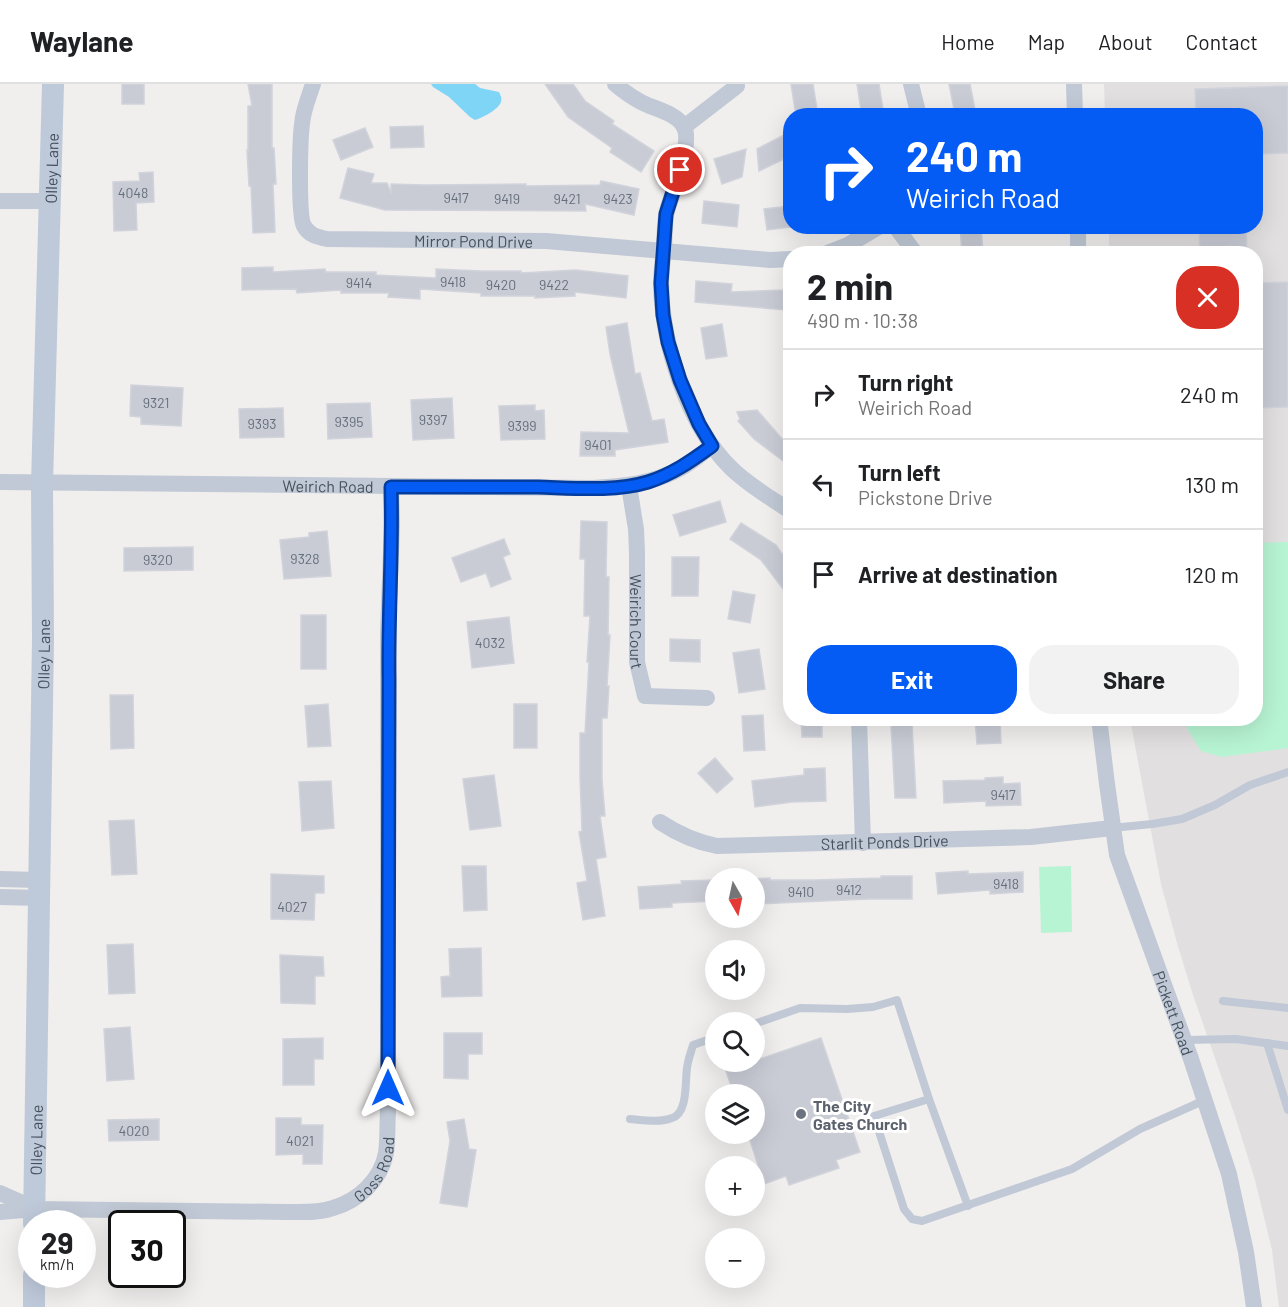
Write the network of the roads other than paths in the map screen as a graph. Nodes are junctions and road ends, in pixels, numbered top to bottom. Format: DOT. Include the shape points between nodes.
graph roads {
  1 [pos="53,84"];
  2 [pos="313,84"];
  3 [pos="615,84"];
  4 [pos="911,84"];
  5 [pos="1074,84"];
  6 [pos="737,86"];
  7 [pos="917,108"];
  8 [pos="1075,108"];
  9 [pos="684,127"];
  10 [pos="0,201"];
  11 [pos="50,201"];
  12 [pos="867,234"];
  13 [pos="845,246"];
  14 [pos="663,250"];
  15 [pos="783,259"];
  16 [pos="712,446"];
  17 [pos="0,482"];
  18 [pos="42,484"];
  19 [pos="629,486"];
  20 [pos="391,487"];
  21 [pos="783,506"];
  22 [pos="707,698"];
  23 [pos="859,726"];
  24 [pos="1100,726"];
  25 [pos="1288,772"];
  26 [pos="660,822"];
  27 [pos="1113,828"];
  28 [pos="863,843"];
  29 [pos="0,879"];
  30 [pos="39,889"];
  31 [pos="0,897"];
  32 [pos="1223,1001"];
  33 [pos="1288,1008"];
  34 [pos="765,1020"];
  35 [pos="1184,1040"];
  36 [pos="705,1041"];
  37 [pos="1267,1043"];
  38 [pos="1288,1046"];
  39 [pos="929,1099"];
  40 [pos="1205,1100"];
  41 [pos="1288,1110"];
  42 [pos="630,1119"];
  43 [pos="0,1193"];
  44 [pos="968,1206"];
  45 [pos="26,1210"];
  46 [pos="35,1210"];
  47 [pos="0,1212"];
  48 [pos="18,1214"];
  49 [pos="96,1215"];
  50 [pos="34,1288"];
  51 [pos="34,1307"];
  52 [pos="1254,1307"];
  1 -- 11 [label="main road, Olley Lane"];
  2 -- 14 [label="street, Mirror Pond Drive" via="302,126 302,221 310,234 327,239 546,241"];
  3 -- 9 [label="street"];
  4 -- 7 [label="street"];
  5 -- 8 [label="street"];
  6 -- 9 [label="street"];
  9 -- 14 [label="street" via="686,148 666,214"];
  10 -- 11 [label="street"];
  11 -- 18 [label="main road, Olley Lane"];
  12 -- 13 [label="street"];
  14 -- 15 [label="street, Mirror Pond Drive"];
  14 -- 16 [label="street" via="661,283 668,342 684,393"];
  16 -- 19 [label="street, Weirich Road" via="680,468"];
  16 -- 21 [label="street" via="732,469"];
  17 -- 18 [label="street, Weirich Road"];
  18 -- 20 [label="street, Weirich Road"];
  18 -- 30 [label="main road, Olley Lane"];
  19 -- 20 [label="street, Weirich Road"];
  19 -- 22 [label="street, Weirich Court" via="636,529 637,662 645,696"];
  20 -- 49 [label="street, Goss Road" via="388,1111 386,1154 381,1167 362,1194 332,1209"];
  23 -- 28 [label="street"];
  24 -- 27 [label="street, Pickett Road"];
  25 -- 27 [label="lane" via="1250,785 1182,819"];
  26 -- 28 [label="street, Starlit Ponds Drive" via="677,834 717,846"];
  27 -- 28 [label="street, Starlit Ponds Drive" via="1031,837"];
  27 -- 35 [label="street, Pickett Road" via="1117,855"];
  29 -- 30 [label="street"];
  30 -- 31 [label="street"];
  30 -- 46 [label="main road, Olley Lane"];
  32 -- 33 [label="lane"];
  34 -- 39 [label="lane" via="800,1008 864,1008 897,1000"];
  35 -- 37 [label="lane"];
  35 -- 40 [label="street, Pickett Road"];
  36 -- 42 [label="lane" via="693,1045 684,1103 675,1118"];
  37 -- 38 [label="lane"];
  37 -- 41 [label="lane"];
  39 -- 44 [label="lane"];
  39 -- 44 [label="lane" via="874,1116 904,1209 912,1219 922,1221"];
  40 -- 44 [label="lane" via="1140,1128 1072,1169"];
  40 -- 52 [label="street, Pickett Road" via="1237,1206"];
  43 -- 45 [label="street"];
  47 -- 48 [label="street, Goss Road"];
  50 -- 51 [label="main road"];
}
